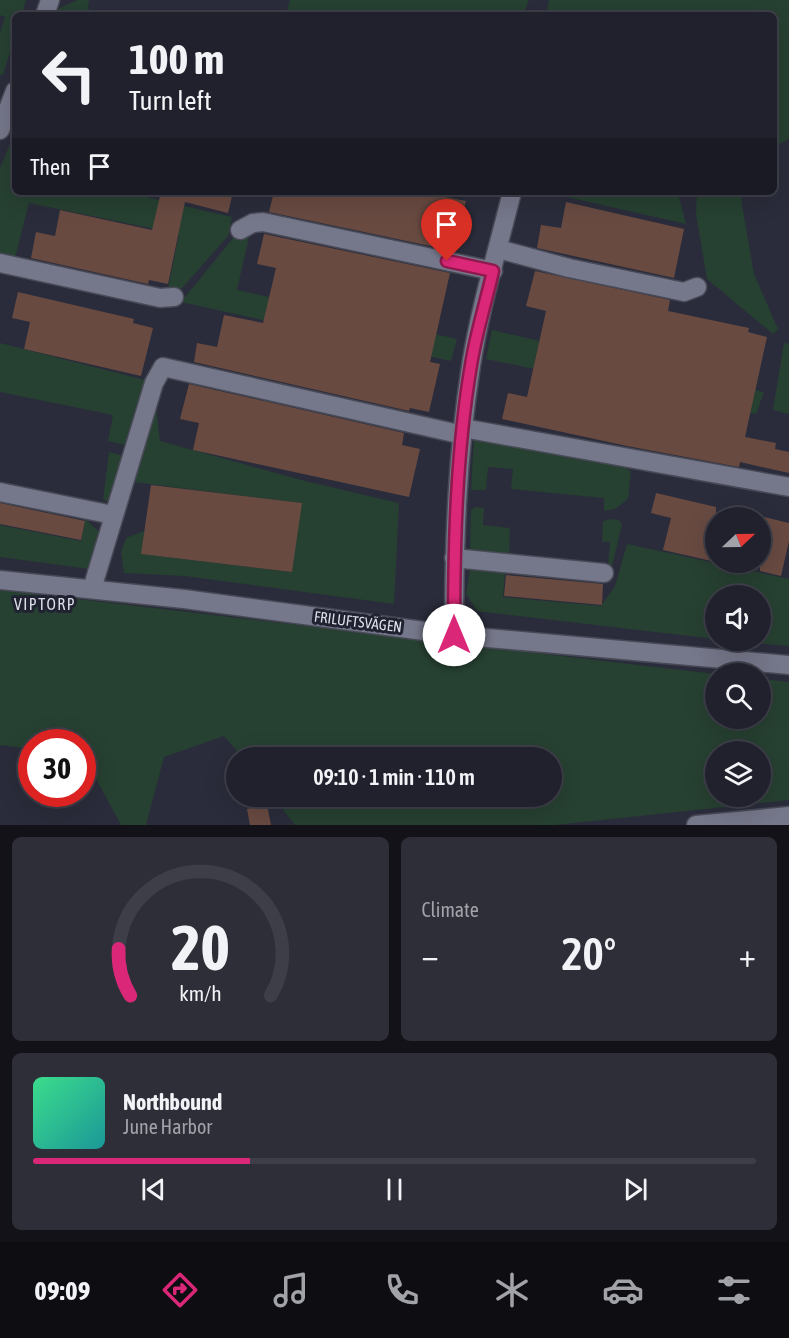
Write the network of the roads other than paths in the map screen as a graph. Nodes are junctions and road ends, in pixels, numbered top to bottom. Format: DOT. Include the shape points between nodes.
graph roads {
  1 [pos="12,99"];
  2 [pos="0,130"];
  3 [pos="511,195"];
  4 [pos="240,230"];
  5 [pos="498,249"];
  6 [pos="0,262"];
  7 [pos="493,271"];
  8 [pos="697,287"];
  9 [pos="174,297"];
  10 [pos="463,431"];
  11 [pos="789,487"];
  12 [pos="0,492"];
  13 [pos="113,515"];
  14 [pos="454,558"];
  15 [pos="604,573"];
  16 [pos="0,580"];
  17 [pos="92,589"];
  18 [pos="454,635"];
  19 [pos="789,665"];
  20 [pos="789,816"];
  21 [pos="696,825"];
  1 -- 2 [label="street"];
  3 -- 5 [label="street"];
  4 -- 7 [label="street" via="263,222"];
  5 -- 7 [label="street"];
  5 -- 8 [label="street" via="684,292"];
  6 -- 9 [label="street" via="160,298"];
  7 -- 10 [label="street" via="471,364"];
  10 -- 11 [label="street"];
  10 -- 13 [label="street" via="163,367 154,383"];
  10 -- 14 [label="street"];
  12 -- 13 [label="street"];
  13 -- 17 [label="street"];
  14 -- 15 [label="street"];
  14 -- 18 [label="street"];
  16 -- 17 [label="street, FRILUFTSVÄGEN"];
  17 -- 18 [label="street, FRILUFTSVÄGEN"];
  18 -- 19 [label="street, FRILUFTSVÄGEN"];
  20 -- 21 [label="street"];
}
